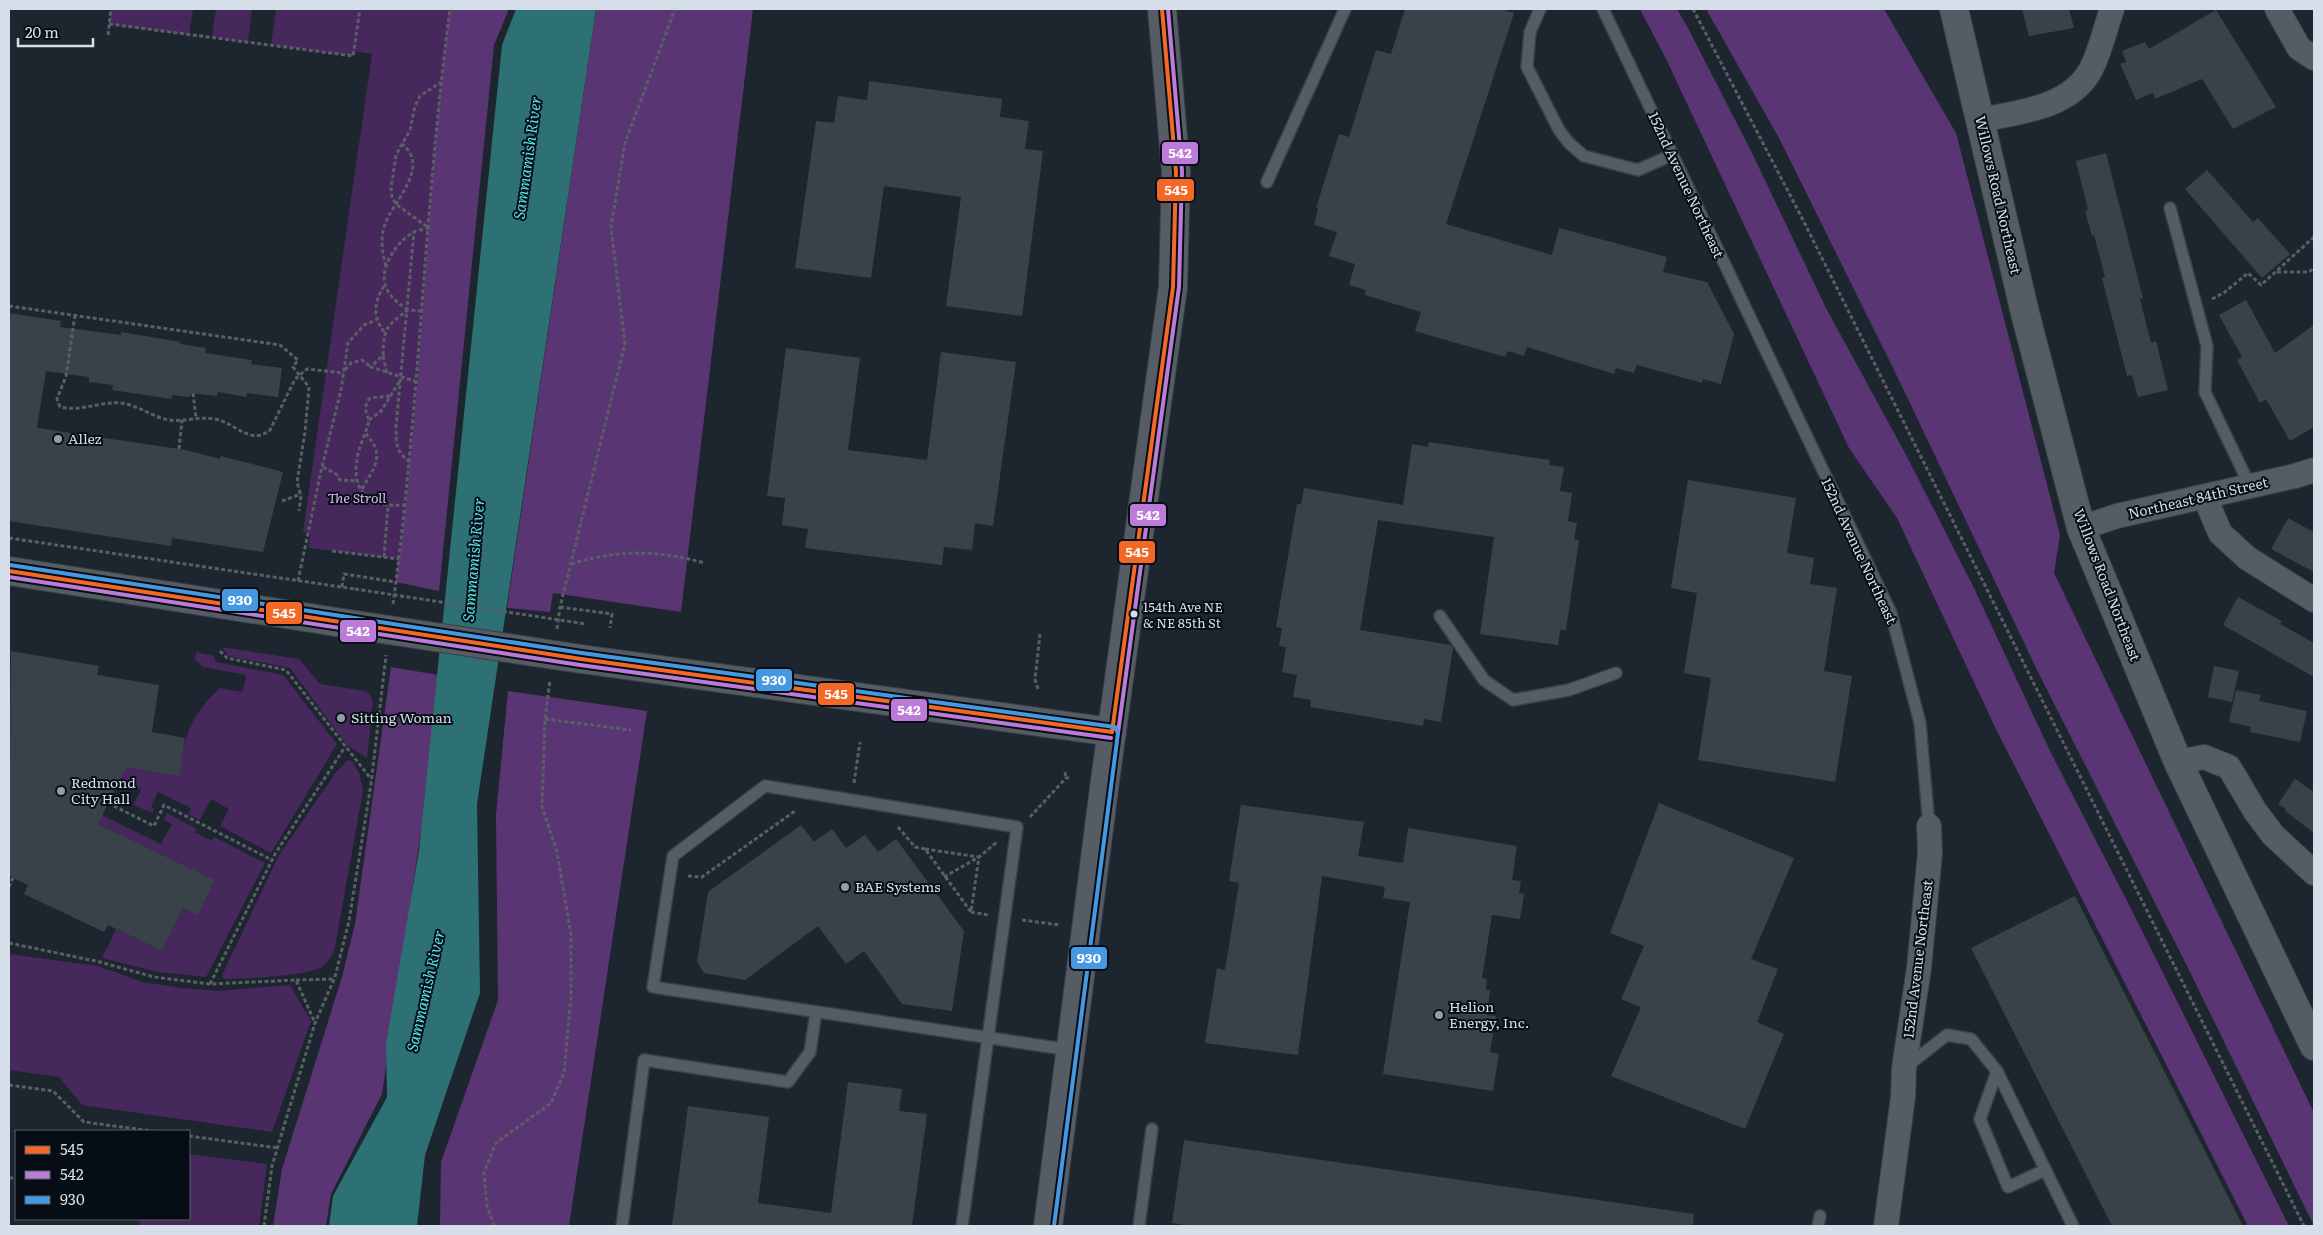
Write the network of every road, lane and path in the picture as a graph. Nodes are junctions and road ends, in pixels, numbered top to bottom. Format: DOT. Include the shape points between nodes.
graph roads {
  1 [pos="111,9"];
  2 [pos="360,9"];
  3 [pos="675,9"];
  4 [pos="1162,9"];
  5 [pos="1344,9"];
  6 [pos="1540,9"];
  7 [pos="1603,9"];
  8 [pos="1693,9"];
  9 [pos="1954,9"];
  10 [pos="2112,9"];
  11 [pos="2277,9"];
  12 [pos="109,24"];
  13 [pos="108,35"];
  14 [pos="2314,58"];
  15 [pos="442,82"];
  16 [pos="1981,120"];
  17 [pos="402,144"];
  18 [pos="1672,155"];
  19 [pos="1267,182"];
  20 [pos="397,205"];
  21 [pos="2170,208"];
  22 [pos="414,231"];
  23 [pos="2314,238"];
  24 [pos="386,266"];
  25 [pos="2314,268"];
  26 [pos="2276,272"];
  27 [pos="385,284"];
  28 [pos="2225,292"];
  29 [pos="9,306"];
  30 [pos="408,310"];
  31 [pos="423,311"];
  32 [pos="75,315"];
  33 [pos="376,320"];
  34 [pos="384,332"];
  35 [pos="383,355"];
  36 [pos="371,367"];
  37 [pos="344,372"];
  38 [pos="388,374"];
  39 [pos="299,376"];
  40 [pos="402,379"];
  41 [pos="417,382"];
  42 [pos="193,393"];
  43 [pos="390,396"];
  44 [pos="196,418"];
  45 [pos="182,420"];
  46 [pos="369,420"];
  47 [pos="366,434"];
  48 [pos="179,449"];
  49 [pos="410,462"];
  50 [pos="323,467"];
  51 [pos="2314,470"];
  52 [pos="357,481"];
  53 [pos="2250,486"];
  54 [pos="362,489"];
  55 [pos="301,494"];
  56 [pos="2205,496"];
  57 [pos="282,501"];
  58 [pos="388,506"];
  59 [pos="405,506"];
  60 [pos="300,511"];
  61 [pos="2082,528"];
  62 [pos="9,538"];
  63 [pos="332,551"];
  64 [pos="384,557"];
  65 [pos="400,559"];
  66 [pos="705,563"];
  67 [pos="570,564"];
  68 [pos="9,571"];
  69 [pos="298,581"];
  70 [pos="396,582"];
  71 [pos="342,588"];
  72 [pos="2314,600"];
  73 [pos="560,607"];
  74 [pos="1440,616"];
  75 [pos="586,624"];
  76 [pos="610,628"];
  77 [pos="1040,634"];
  78 [pos="556,635"];
  79 [pos="220,651"];
  80 [pos="551,672"];
  81 [pos="1616,673"];
  82 [pos="1038,690"];
  83 [pos="545,718"];
  84 [pos="631,730"];
  85 [pos="1112,732"];
  86 [pos="860,742"];
  87 [pos="345,747"];
  88 [pos="2178,762"];
  89 [pos="1065,772"];
  90 [pos="1071,777"];
  91 [pos="1066,778"];
  92 [pos="371,779"];
  93 [pos="853,789"];
  94 [pos="108,803"];
  95 [pos="803,812"];
  96 [pos="1026,821"];
  97 [pos="891,826"];
  98 [pos="1929,826"];
  99 [pos="997,842"];
  100 [pos="925,849"];
  101 [pos="979,857"];
  102 [pos="272,860"];
  103 [pos="2314,873"];
  104 [pos="687,876"];
  105 [pos="944,877"];
  106 [pos="13,878"];
  107 [pos="9,887"];
  108 [pos="971,912"];
  109 [pos="993,916"];
  110 [pos="1021,920"];
  111 [pos="1060,925"];
  112 [pos="9,943"];
  113 [pos="334,979"];
  114 [pos="296,980"];
  115 [pos="210,984"];
  116 [pos="816,1012"];
  117 [pos="315,1023"];
  118 [pos="990,1038"];
  119 [pos="2314,1046"];
  120 [pos="1071,1050"];
  121 [pos="1904,1068"];
  122 [pos="1996,1071"];
  123 [pos="9,1085"];
  124 [pos="1152,1129"];
  125 [pos="144,1130"];
  126 [pos="190,1136"];
  127 [pos="278,1148"];
  128 [pos="2045,1170"];
  129 [pos="494,1226"];
  130 [pos="622,1226"];
  131 [pos="962,1226"];
  132 [pos="1048,1226"];
  133 [pos="1139,1226"];
  134 [pos="1886,1226"];
  135 [pos="2073,1226"];
  136 [pos="2304,1226"];
  1 -- 12 [label="path"];
  2 -- 12 [label="path" via="353,56"];
  3 -- 67 [label="path" via="625,143 611,227 625,344"];
  4 -- 85 [label="street" via="1176,172 1173,287"];
  5 -- 19 [label="lane"];
  6 -- 18 [label="lane" via="1530,32 1527,67 1569,143 1584,156 1638,170"];
  7 -- 18 [label="lane, 152nd Avenue Northeast"];
  8 -- 136 [label="path" via="1802,218"];
  9 -- 16 [label="street, Willows Road Northeast"];
  10 -- 16 [label="street" via="2091,70 2078,88 2053,103"];
  11 -- 14 [label="street" via="2299,48"];
  12 -- 13 [label="path"];
  15 -- 17 [label="path" via="420,96 410,130"];
  16 -- 61 [label="street, Willows Road Northeast" via="2025,313"];
  17 -- 20 [label="path" via="396,155 391,188"];
  17 -- 20 [label="path" via="412,158 412,171"];
  18 -- 98 [label="lane, 152nd Avenue Northeast" via="1891,613 1920,724"];
  20 -- 22 [label="path" via="429,228"];
  20 -- 24 [label="path" via="385,224 382,238"];
  21 -- 53 [label="lane" via="2208,346 2205,392"];
  22 -- 24 [label="path" via="402,241"];
  22 -- 30 [label="path"];
  23 -- 26 [label="path"];
  24 -- 27 [label="path"];
  25 -- 26 [label="path" via="2309,272"];
  26 -- 28 [label="path" via="2261,285 2248,273"];
  27 -- 30 [label="path" via="395,301"];
  27 -- 33 [label="path" via="378,296"];
  29 -- 32 [label="path"];
  30 -- 31 [label="path"];
  30 -- 34 [label="path"];
  30 -- 40 [label="path"];
  32 -- 39 [label="path" via="280,345 298,360 293,367"];
  32 -- 45 [label="path" via="66,376 57,398 60,408 74,410 120,403 169,420"];
  33 -- 34 [label="path"];
  33 -- 37 [label="path" via="364,325 348,343"];
  34 -- 35 [label="path"];
  35 -- 36 [label="path"];
  35 -- 38 [label="path"];
  36 -- 37 [label="path" via="362,360 356,361"];
  36 -- 38 [label="path"];
  37 -- 39 [label="path" via="307,369"];
  37 -- 50 [label="path"];
  38 -- 40 [label="path"];
  39 -- 44 [label="path" via="264,436 246,434 229,423"];
  39 -- 55 [label="path" via="309,391 297,482"];
  40 -- 41 [label="path"];
  40 -- 43 [label="path"];
  40 -- 49 [label="path" via="396,445 400,454"];
  42 -- 44 [label="path"];
  43 -- 46 [label="path" via="381,411"];
  43 -- 46 [label="path" via="370,398 365,407"];
  44 -- 45 [label="path"];
  45 -- 48 [label="path"];
  46 -- 47 [label="path"];
  47 -- 52 [label="path" via="357,460"];
  47 -- 54 [label="path" via="377,448 378,457"];
  50 -- 52 [label="path" via="340,480"];
  50 -- 69 [label="path"];
  51 -- 53 [label="street, Northeast 84th Street"];
  52 -- 54 [label="path"];
  53 -- 56 [label="street, Northeast 84th Street"];
  54 -- 58 [label="path" via="374,503"];
  55 -- 57 [label="path"];
  55 -- 60 [label="path"];
  56 -- 61 [label="street, Northeast 84th Street" via="2117,516"];
  56 -- 72 [label="street" via="2220,533 2247,558"];
  58 -- 59 [label="path"];
  58 -- 64 [label="path"];
  61 -- 88 [label="street, Willows Road Northeast"];
  62 -- 69 [label="path"];
  63 -- 64 [label="path"];
  64 -- 65 [label="path"];
  66 -- 67 [label="path" via="647,551"];
  67 -- 73 [label="path"];
  68 -- 85 [label="street, bridge" via="581,659"];
  69 -- 71 [label="path"];
  70 -- 71 [label="path" via="344,574"];
  71 -- 75 [label="path, bridge"];
  73 -- 76 [label="path" via="612,614"];
  73 -- 78 [label="path"];
  74 -- 81 [label="lane" via="1484,680 1513,700 1569,690"];
  77 -- 82 [label="path" via="1035,678"];
  79 -- 87 [label="path" via="227,658 286,670"];
  80 -- 83 [label="path"];
  83 -- 84 [label="path"];
  83 -- 129 [label="path" via="542,807 557,852 571,935 571,996 564,1073 550,1103 496,1143 484,1173 487,1206"];
  85 -- 120 [label="street"];
  86 -- 93 [label="path"];
  87 -- 92 [label="path"];
  87 -- 102 [label="path"];
  88 -- 103 [label="street" via="2204,757 2229,766 2273,835"];
  88 -- 119 [label="street, Willows Road Northeast"];
  89 -- 91 [label="path"];
  90 -- 91 [label="path"];
  91 -- 96 [label="path"];
  94 -- 102 [label="path" via="154,826 164,805"];
  95 -- 104 [label="path" via="794,811 702,877"];
  97 -- 100 [label="path" via="900,827 915,847"];
  98 -- 121 [label="street, 152nd Avenue Northeast" via="1930,853 1919,968"];
  99 -- 101 [label="path"];
  100 -- 101 [label="path"];
  100 -- 105 [label="path"];
  101 -- 105 [label="path"];
  101 -- 108 [label="path"];
  102 -- 115 [label="path"];
  105 -- 108 [label="path"];
  106 -- 107 [label="path"];
  108 -- 109 [label="path"];
  110 -- 111 [label="path"];
  112 -- 115 [label="path" via="154,977"];
  113 -- 114 [label="path"];
  114 -- 115 [label="path"];
  114 -- 117 [label="path"];
  116 -- 118 [label="lane"];
  116 -- 118 [label="lane" via="653,987 674,856 765,786 1017,826"];
  116 -- 130 [label="lane" via="810,1052 788,1082 644,1060"];
  118 -- 120 [label="lane"];
  118 -- 131 [label="lane"];
  120 -- 132 [label="street"];
  121 -- 122 [label="lane" via="1947,1035 1971,1039"];
  121 -- 134 [label="street, 152nd Avenue Northeast"];
  122 -- 128 [label="lane"];
  122 -- 128 [label="lane" via="1980,1119 2008,1187"];
  123 -- 125 [label="path" via="53,1091 84,1122"];
  124 -- 133 [label="lane"];
  126 -- 127 [label="path"];
  128 -- 135 [label="lane"];
}
